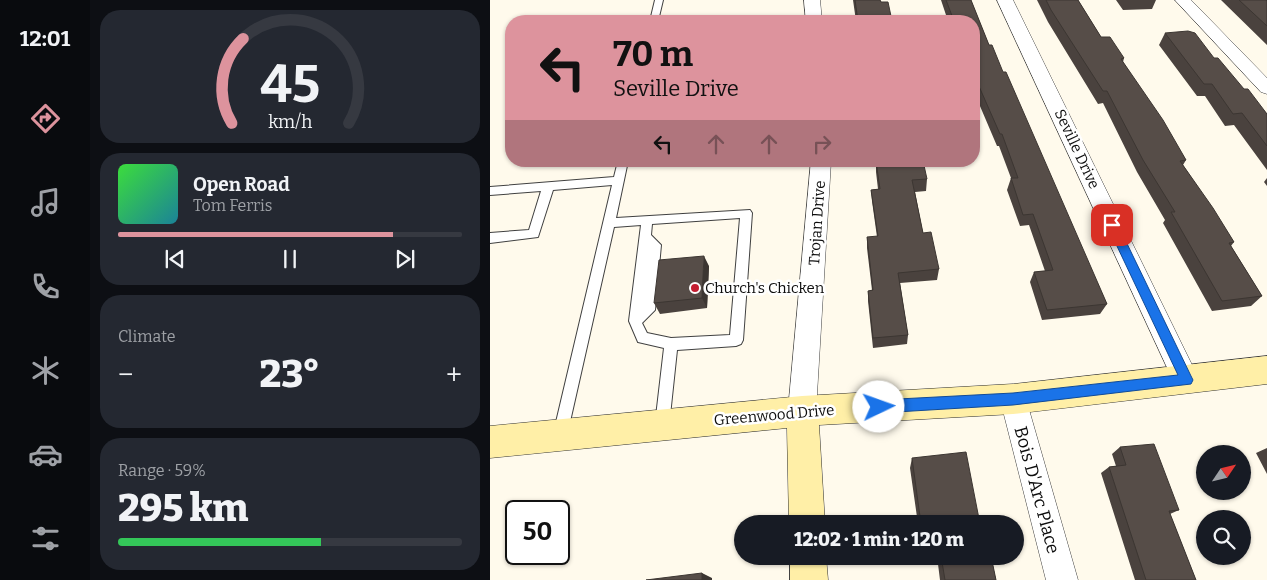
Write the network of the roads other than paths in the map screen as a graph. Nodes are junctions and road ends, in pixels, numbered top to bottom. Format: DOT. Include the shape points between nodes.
graph roads {
  1 [pos="659,0"];
  2 [pos="812,0"];
  3 [pos="1005,0"];
  4 [pos="1183,0"];
  5 [pos="655,15"];
  6 [pos="813,15"];
  7 [pos="1267,88"];
  8 [pos="622,167"];
  9 [pos="821,167"];
  10 [pos="618,181"];
  11 [pos="548,186"];
  12 [pos="490,191"];
  13 [pos="647,220"];
  14 [pos="608,223"];
  15 [pos="490,238"];
  16 [pos="671,344"];
  17 [pos="1267,370"];
  18 [pos="1186,380"];
  19 [pos="1013,399"];
  20 [pos="802,411"];
  21 [pos="662,425"];
  22 [pos="560,435"];
  23 [pos="490,442"];
  24 [pos="807,515"];
  25 [pos="808,565"];
  26 [pos="809,580"];
  27 [pos="1062,580"];
  1 -- 5 [label="lane"];
  2 -- 6 [label="street"];
  3 -- 18 [label="street, Seville Drive"];
  4 -- 7 [label="street"];
  8 -- 10 [label="lane"];
  9 -- 20 [label="street, Trojan Drive"];
  10 -- 11 [label="lane"];
  10 -- 14 [label="lane"];
  11 -- 12 [label="lane"];
  11 -- 15 [label="lane" via="534,234"];
  13 -- 14 [label="lane"];
  13 -- 16 [label="lane" via="635,321 643,338"];
  13 -- 16 [label="lane" via="746,213 736,340"];
  14 -- 22 [label="lane"];
  16 -- 21 [label="lane"];
  17 -- 18 [label="main road, Greenwood Drive"];
  18 -- 19 [label="main road, Greenwood Drive"];
  19 -- 20 [label="main road, Greenwood Drive"];
  19 -- 27 [label="street, Bois D'Arc Place"];
  20 -- 21 [label="main road, Greenwood Drive"];
  20 -- 24 [label="main road, Trojan Drive"];
  21 -- 22 [label="main road, Greenwood Drive"];
  22 -- 23 [label="main road, Greenwood Drive"];
  25 -- 26 [label="main road"];
}
